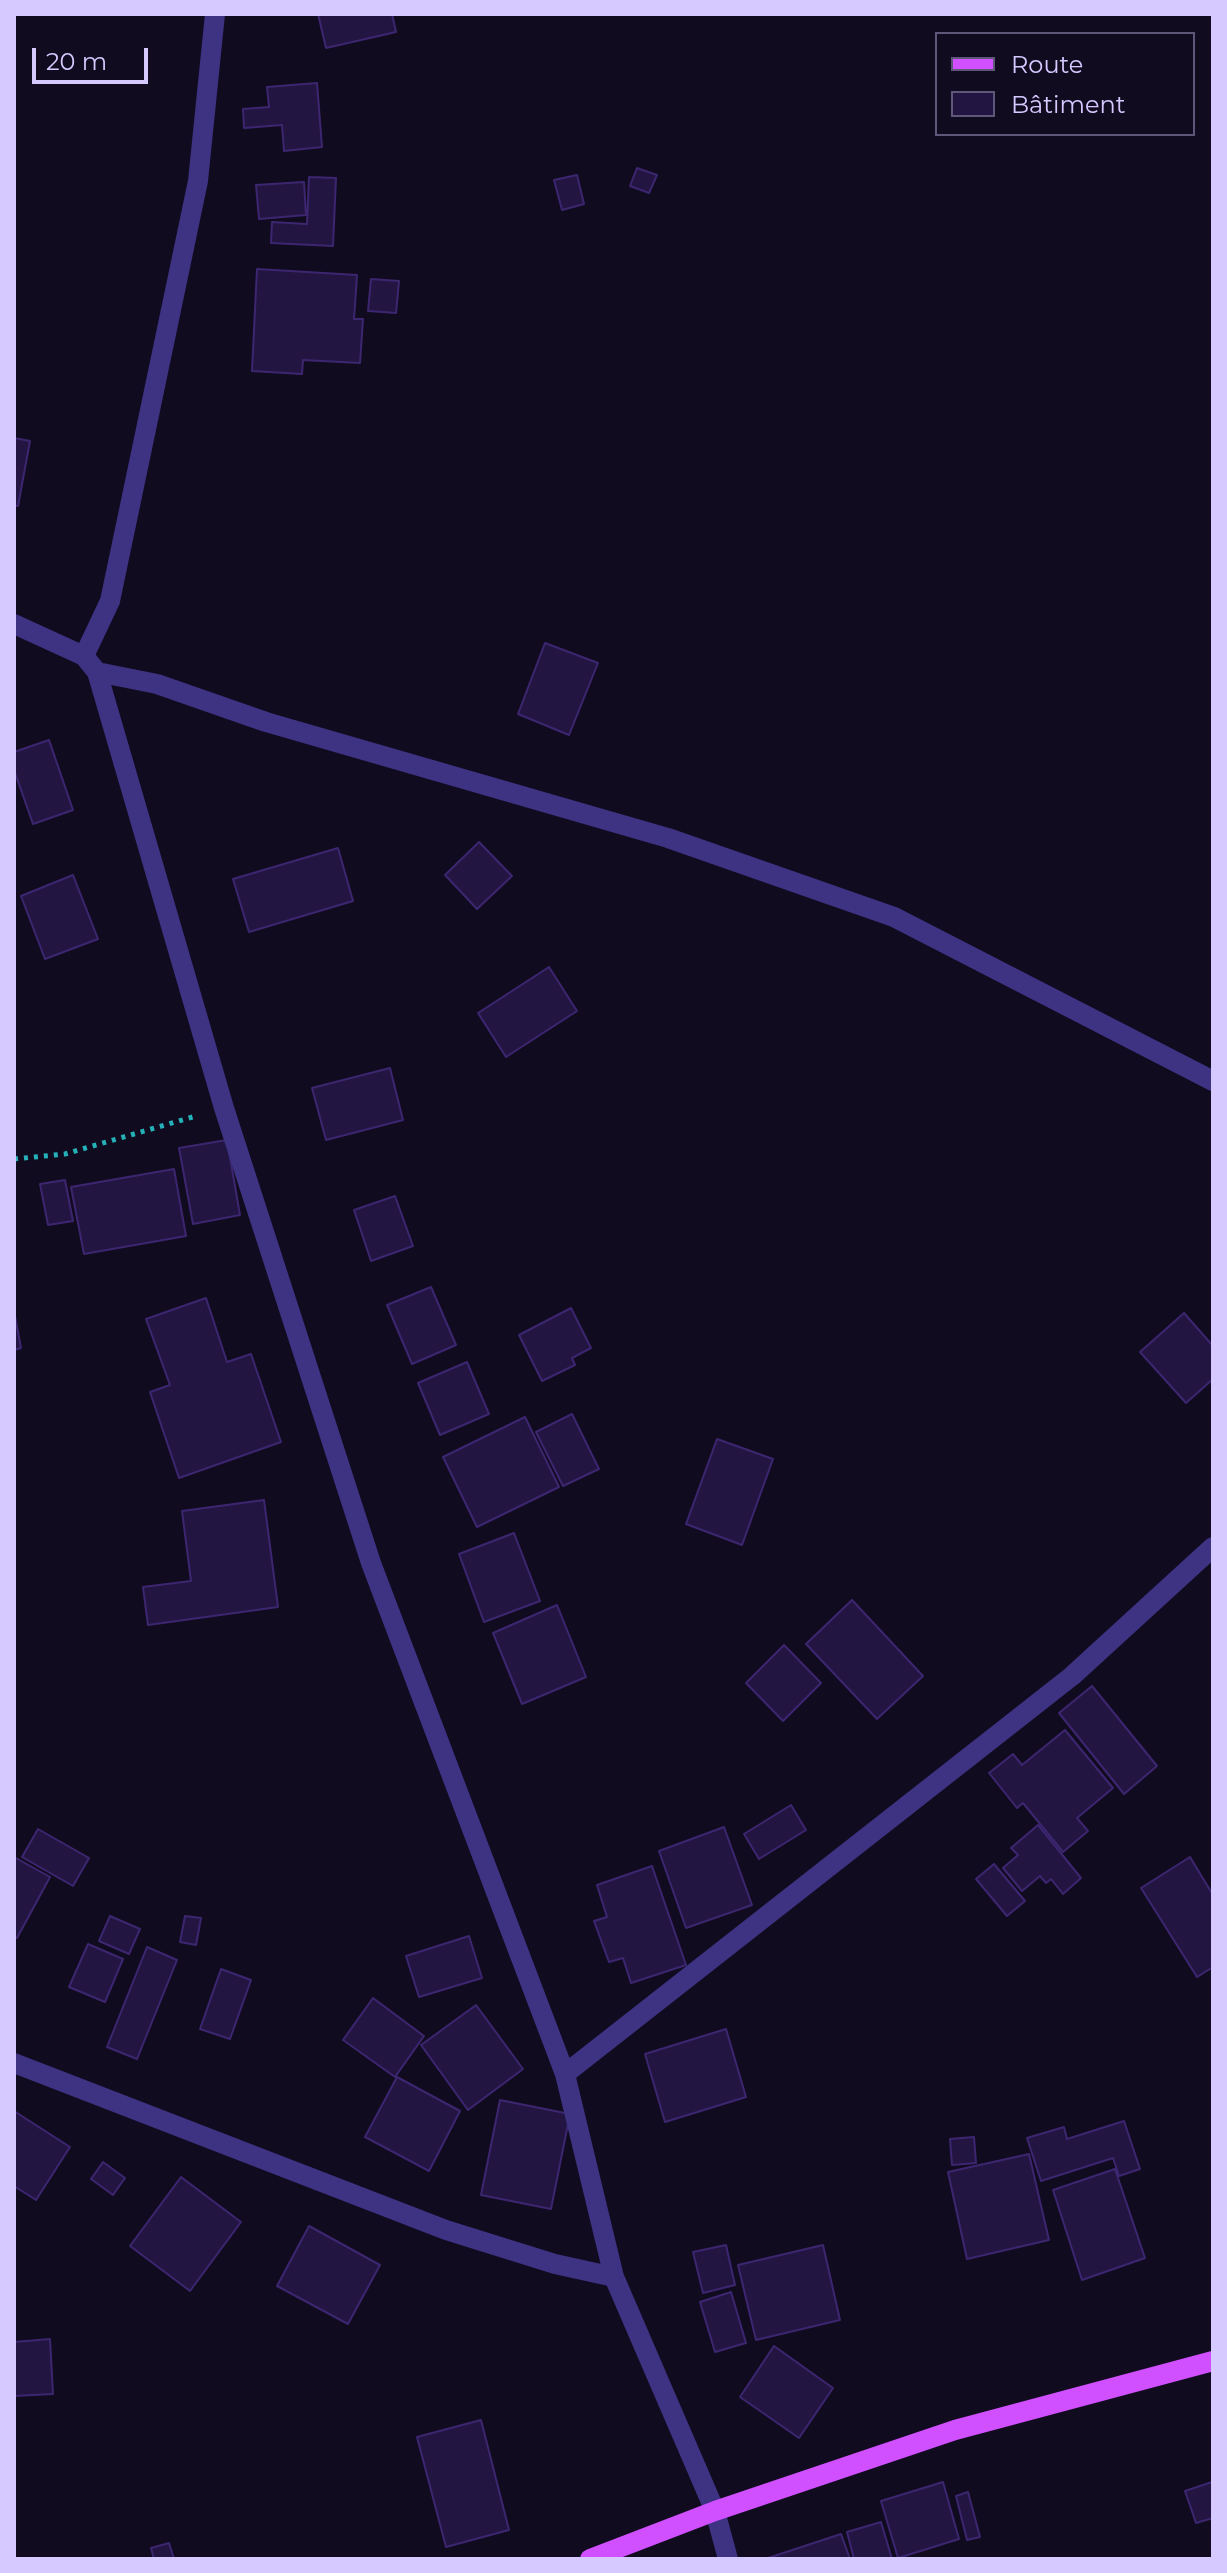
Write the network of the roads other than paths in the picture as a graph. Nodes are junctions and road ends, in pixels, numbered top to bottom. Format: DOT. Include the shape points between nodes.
graph roads {
  1 [pos="215,14"];
  2 [pos="14,624"];
  3 [pos="90,664"];
  4 [pos="1213,1081"];
  5 [pos="1213,1547"];
  6 [pos="14,2063"];
  7 [pos="565,2074"];
  8 [pos="614,2277"];
  9 [pos="1213,2361"];
  10 [pos="715,2511"];
  11 [pos="590,2559"];
  12 [pos="728,2559"];
  1 -- 3 [label="street" via="198,181 110,601"];
  2 -- 3 [label="street"];
  3 -- 4 [label="street" via="280,726 570,808 894,917"];
  3 -- 7 [label="street" via="224,1108 371,1563"];
  5 -- 7 [label="street" via="1072,1676"];
  6 -- 8 [label="street" via="446,2230"];
  7 -- 8 [label="street"];
  8 -- 10 [label="street"];
  9 -- 10 [label="main road" via="955,2430"];
  10 -- 11 [label="main road"];
  10 -- 12 [label="street"];
}
